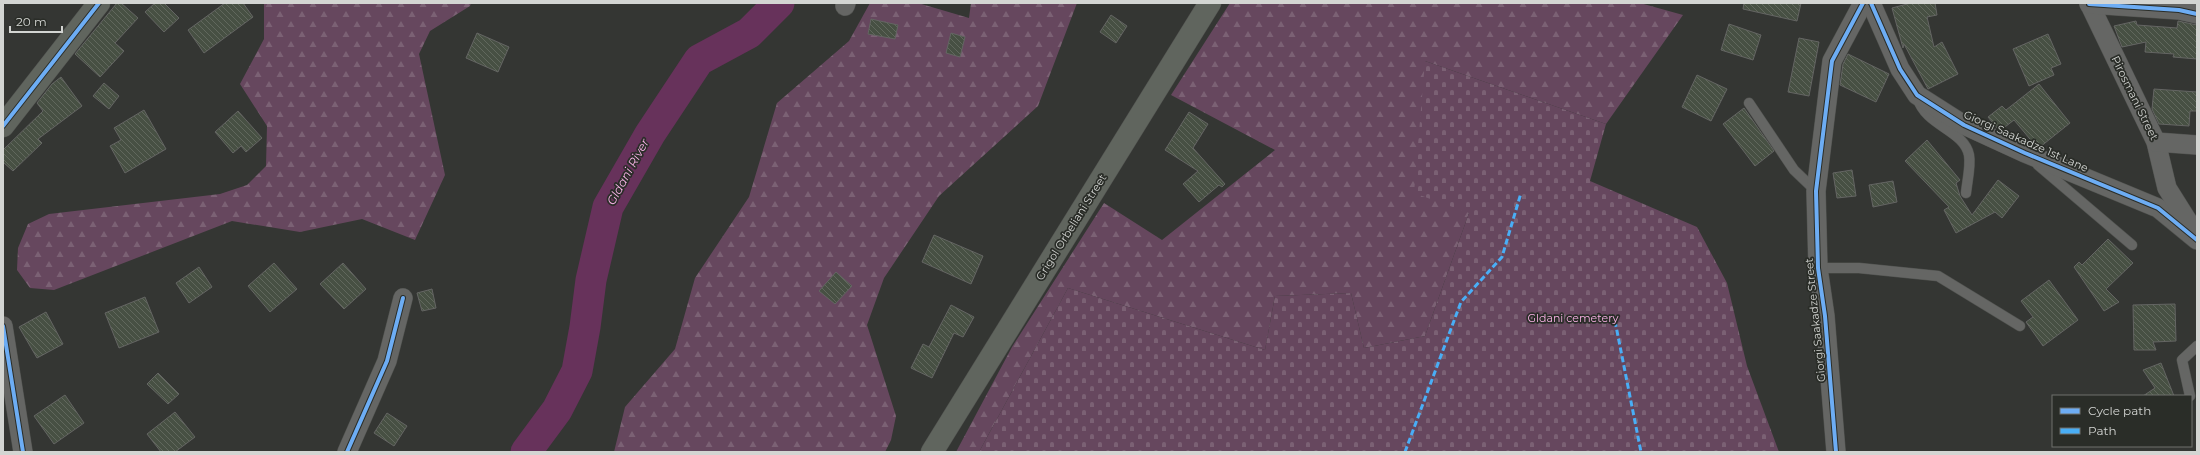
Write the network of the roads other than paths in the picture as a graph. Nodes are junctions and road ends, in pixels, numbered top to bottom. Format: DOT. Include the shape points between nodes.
graph roads {
  1 [pos="99,3"];
  2 [pos="1210,3"];
  3 [pos="1863,3"];
  4 [pos="1871,3"];
  5 [pos="2089,4"];
  6 [pos="2197,14"];
  7 [pos="1917,95"];
  8 [pos="1749,103"];
  9 [pos="3,126"];
  10 [pos="2156,142"];
  11 [pos="2197,144"];
  12 [pos="2025,153"];
  13 [pos="1816,192"];
  14 [pos="1966,193"];
  15 [pos="2197,236"];
  16 [pos="2197,240"];
  17 [pos="2132,246"];
  18 [pos="1818,268"];
  19 [pos="403,298"];
  20 [pos="3,326"];
  21 [pos="2020,326"];
  22 [pos="2197,346"];
  23 [pos="2190,395"];
  24 [pos="23,452"];
  25 [pos="347,452"];
  26 [pos="932,452"];
  27 [pos="1836,452"];
  1 -- 9 [label="main road"];
  2 -- 26 [label="main road, Grigol Orbeliani Street"];
  3 -- 13 [label="street, Giorgi Saakadze Street" via="1832,62"];
  4 -- 7 [label="street, Giorgi Saakadze 1st Lane" via="1900,69"];
  5 -- 6 [label="street" via="2179,10"];
  5 -- 10 [label="street, Pirosmani Street"];
  7 -- 12 [label="street, Giorgi Saakadze 1st Lane" via="1964,125"];
  7 -- 14 [label="lane" via="1920,107 1933,121 1964,144 1969,156"];
  8 -- 13 [label="lane" via="1794,170"];
  10 -- 11 [label="street"];
  10 -- 15 [label="street, Pirosmani Street" via="2167,188"];
  12 -- 16 [label="street, Giorgi Saakadze 1st Lane" via="2158,208"];
  12 -- 17 [label="lane"];
  13 -- 18 [label="street, Giorgi Saakadze Street"];
  18 -- 21 [label="lane" via="1859,268 1938,276"];
  18 -- 27 [label="street, Giorgi Saakadze Street" via="1825,316"];
  19 -- 25 [label="street" via="387,361"];
  20 -- 24 [label="street"];
  22 -- 23 [label="lane" via="2182,360"];
}
